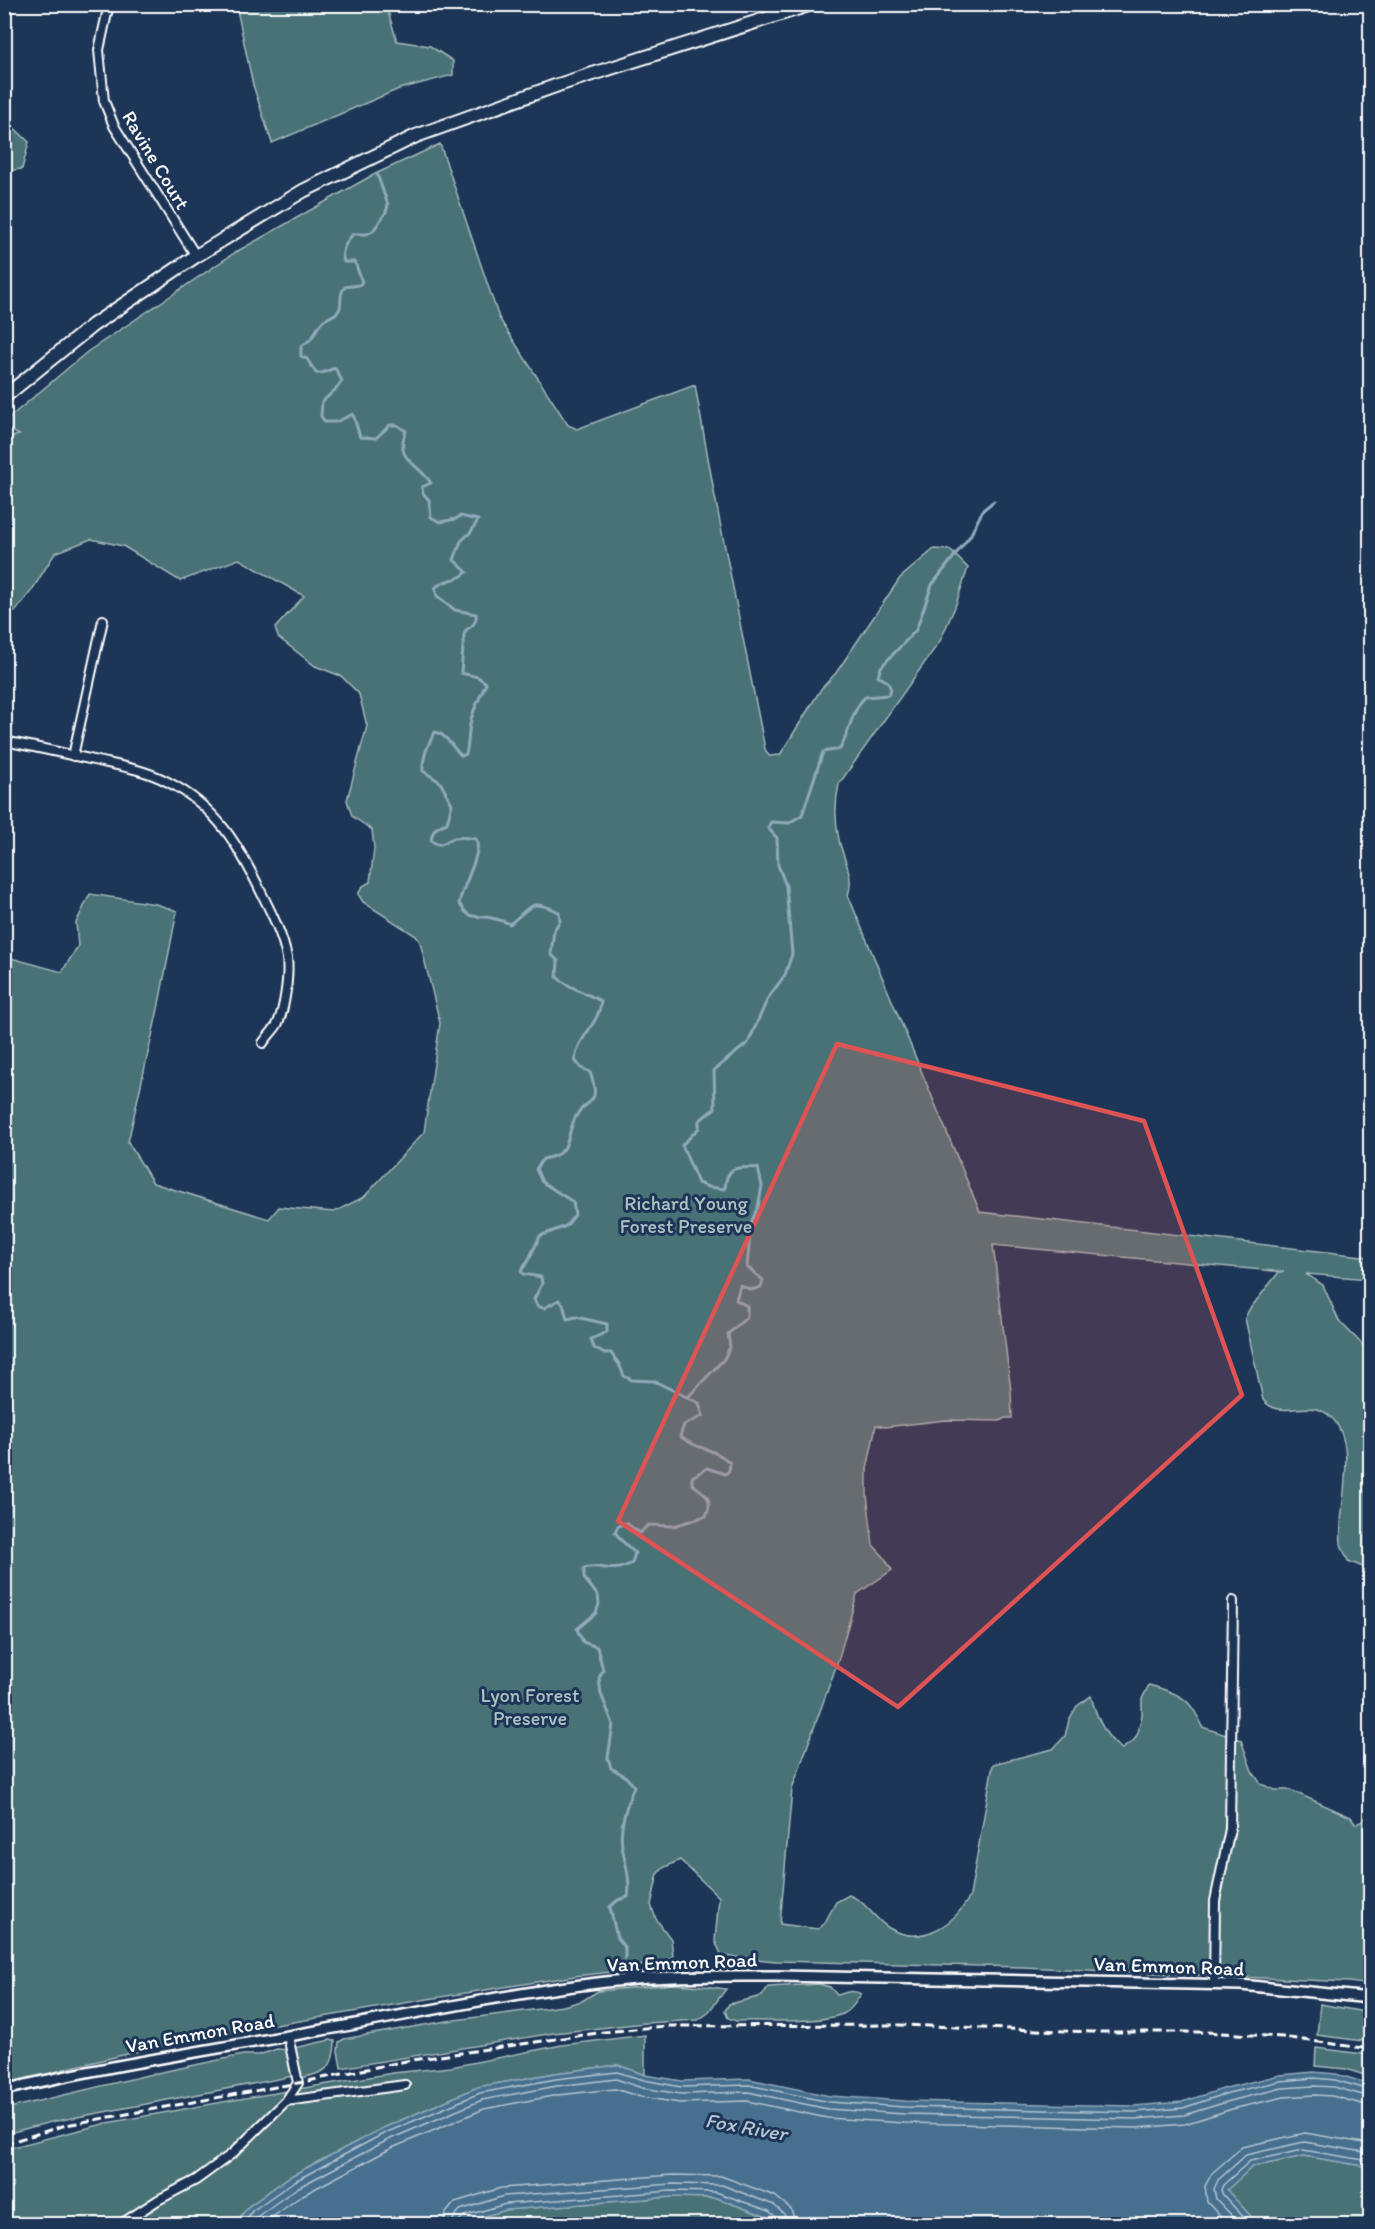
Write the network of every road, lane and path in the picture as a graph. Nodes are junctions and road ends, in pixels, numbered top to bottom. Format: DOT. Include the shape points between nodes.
graph roads {
  1 [pos="109,4"];
  2 [pos="812,4"];
  3 [pos="196,256"];
  4 [pos="4,396"];
  5 [pos="103,620"];
  6 [pos="4,741"];
  7 [pos="73,756"];
  8 [pos="263,1043"];
  9 [pos="1233,1600"];
  10 [pos="1214,1985"];
  11 [pos="1371,1998"];
  12 [pos="288,2036"];
  13 [pos="405,2085"];
  14 [pos="4,2090"];
  15 [pos="286,2101"];
  16 [pos="121,2224"];
  1 -- 3 [label="street, Ravine Court" via="99,50 104,101 114,126"];
  2 -- 3 [label="main road" via="420,134 303,191"];
  3 -- 4 [label="main road" via="93,325"];
  5 -- 7 [label="street"];
  6 -- 7 [label="street"];
  7 -- 8 [label="street" via="165,780 201,804 230,834 266,902 287,959 287,981 277,1024"];
  9 -- 10 [label="street" via="1230,1829 1215,1901"];
  10 -- 11 [label="street, Van Emmon Road"];
  10 -- 12 [label="street, Van Emmon Road" via="676,1977 592,1984"];
  12 -- 14 [label="street, Van Emmon Road"];
  12 -- 15 [label="street" via="298,2083"];
  13 -- 15 [label="street"];
  15 -- 16 [label="street" via="233,2153"];
}
